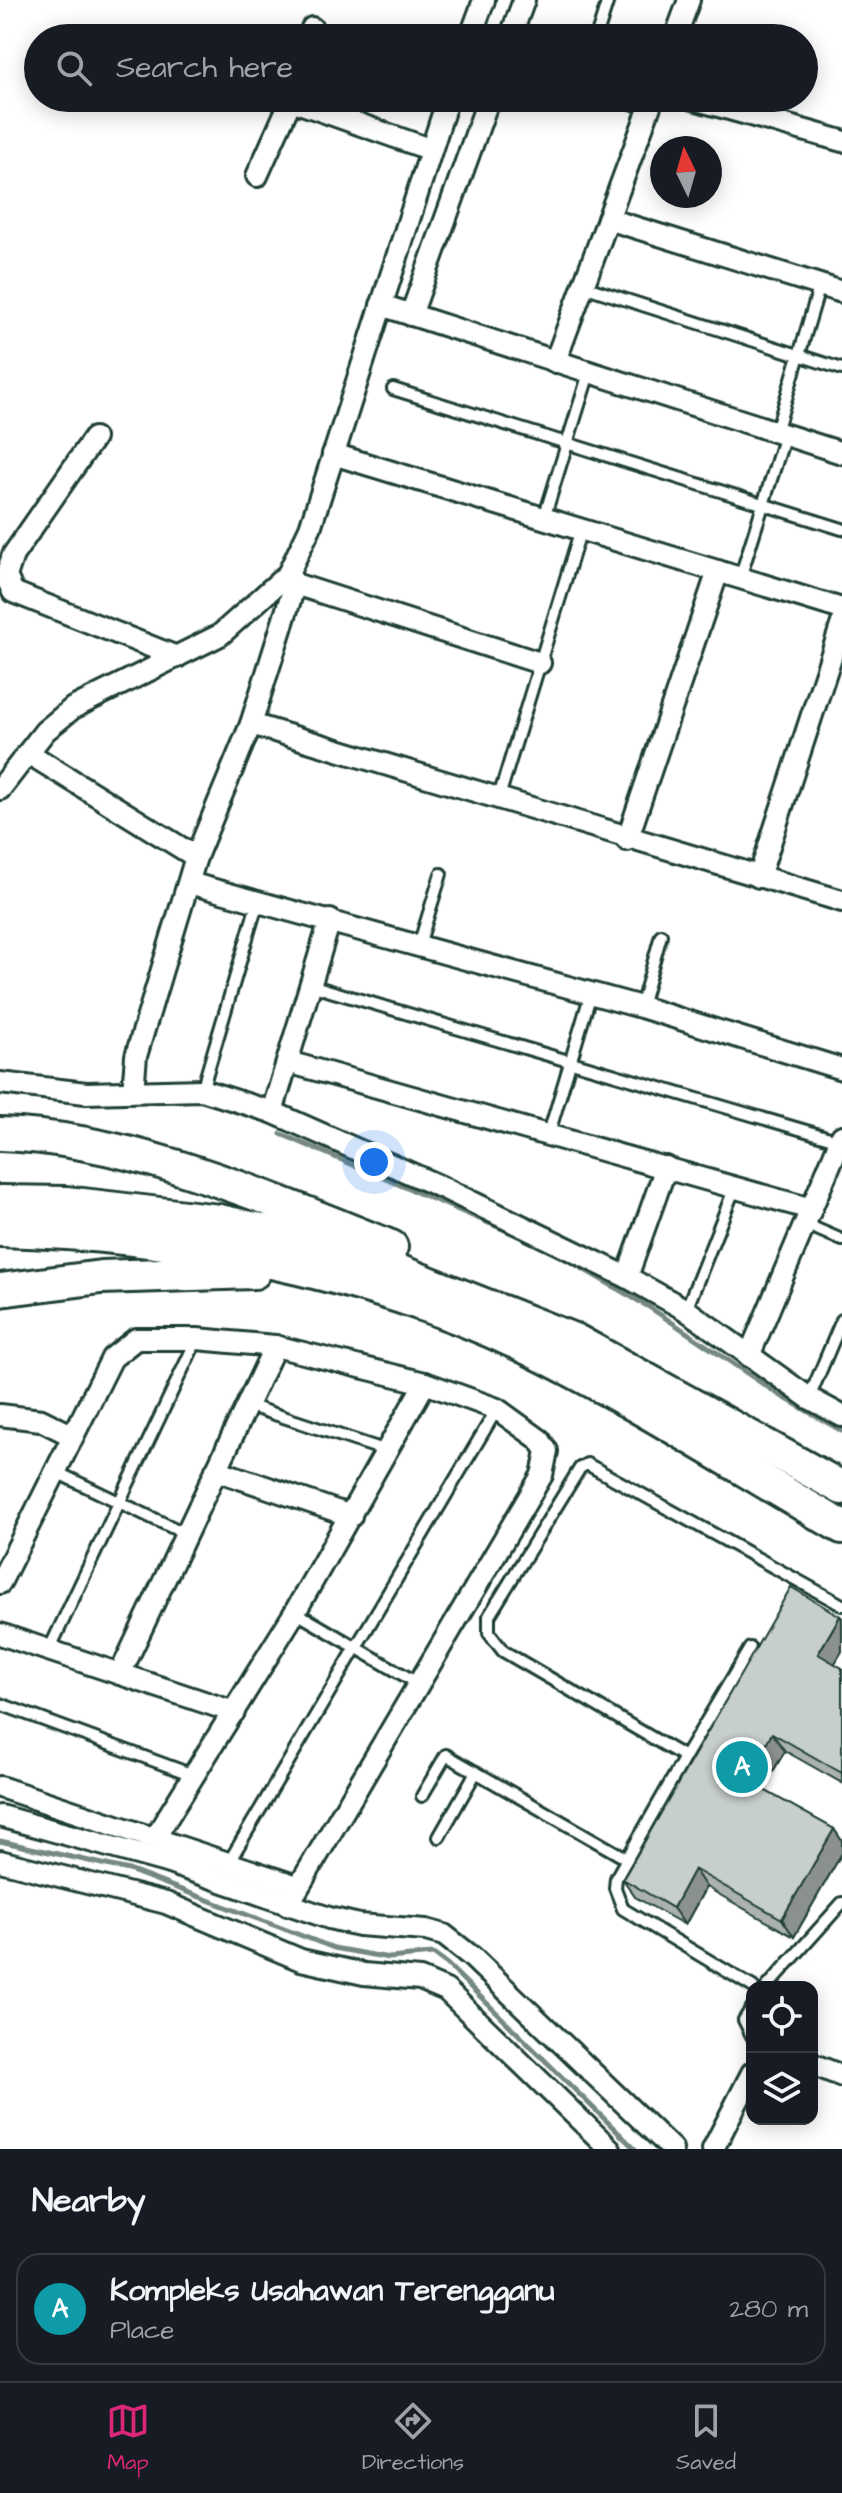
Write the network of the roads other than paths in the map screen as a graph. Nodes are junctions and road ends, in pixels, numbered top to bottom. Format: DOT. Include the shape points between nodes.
graph roads {
  1 [pos="484,0"];
  2 [pos="524,0"];
  3 [pos="608,0"];
  4 [pos="689,0"];
  5 [pos="475,24"];
  6 [pos="515,24"];
  7 [pos="600,24"];
  8 [pos="680,24"];
  9 [pos="286,112"];
  10 [pos="328,112"];
  11 [pos="443,112"];
  12 [pos="484,112"];
  13 [pos="648,112"];
  14 [pos="739,112"];
  15 [pos="842,141"];
  16 [pos="429,149"];
  17 [pos="257,176"];
  18 [pos="608,219"];
  19 [pos="820,285"];
  20 [pos="583,286"];
  21 [pos="842,292"];
  22 [pos="381,305"];
  23 [pos="411,315"];
  24 [pos="800,355"];
  25 [pos="555,362"];
  26 [pos="842,369"];
  27 [pos="589,373"];
  28 [pos="393,389"];
  29 [pos="781,433"];
  30 [pos="94,438"];
  31 [pos="567,444"];
  32 [pos="842,453"];
  33 [pos="333,454"];
  34 [pos="763,505"];
  35 [pos="544,518"];
  36 [pos="581,529"];
  37 [pos="842,529"];
  38 [pos="718,571"];
  39 [pos="740,578"];
  40 [pos="292,579"];
  41 [pos="842,609"];
  42 [pos="842,623"];
  43 [pos="177,657"];
  44 [pos="540,663"];
  45 [pos="251,724"];
  46 [pos="28,753"];
  47 [pos="0,789"];
  48 [pos="498,800"];
  49 [pos="627,840"];
  50 [pos="196,857"];
  51 [pos="441,874"];
  52 [pos="759,877"];
  53 [pos="189,883"];
  54 [pos="258,901"];
  55 [pos="842,901"];
  56 [pos="330,920"];
  57 [pos="661,935"];
  58 [pos="419,945"];
  59 [pos="310,985"];
  60 [pos="591,993"];
  61 [pos="641,1007"];
  62 [pos="570,1061"];
  63 [pos="288,1062"];
  64 [pos="842,1069"];
  65 [pos="0,1083"];
  66 [pos="202,1090"];
  67 [pos="133,1091"];
  68 [pos="272,1112"];
  69 [pos="549,1133"];
  70 [pos="0,1134"];
  71 [pos="841,1139"];
  72 [pos="666,1167"];
  73 [pos="735,1187"];
  74 [pos="0,1202"];
  75 [pos="808,1217"];
  76 [pos="0,1230"];
  77 [pos="842,1240"];
  78 [pos="317,1274"];
  79 [pos="627,1277"];
  80 [pos="0,1290"];
  81 [pos="686,1310"];
  82 [pos="842,1320"];
  83 [pos="197,1339"];
  84 [pos="576,1341"];
  85 [pos="275,1346"];
  86 [pos="749,1356"];
  87 [pos="425,1383"];
  88 [pos="809,1398"];
  89 [pos="247,1405"];
  90 [pos="497,1409"];
  91 [pos="0,1415"];
  92 [pos="842,1416"];
  93 [pos="73,1436"];
  94 [pos="389,1452"];
  95 [pos="216,1470"];
  96 [pos="56,1472"];
  97 [pos="842,1488"];
  98 [pos="120,1502"];
  99 [pos="351,1516"];
  100 [pos="842,1527"];
  101 [pos="186,1534"];
  102 [pos="0,1583"];
  103 [pos="842,1605"];
  104 [pos="295,1612"];
  105 [pos="0,1634"];
  106 [pos="356,1647"];
  107 [pos="750,1648"];
  108 [pos="49,1650"];
  109 [pos="120,1674"];
  110 [pos="419,1684"];
  111 [pos="0,1704"];
  112 [pos="234,1712"];
  113 [pos="685,1757"];
  114 [pos="476,1772"];
  115 [pos="194,1776"];
  116 [pos="0,1787"];
  117 [pos="422,1796"];
  118 [pos="0,1816"];
  119 [pos="156,1836"];
  120 [pos="439,1837"];
  121 [pos="627,1859"];
  122 [pos="0,1861"];
  123 [pos="229,1862"];
  124 [pos="297,1886"];
  125 [pos="842,1903"];
  126 [pos="288,1905"];
  127 [pos="772,1981"];
  128 [pos="746,1983"];
  129 [pos="818,2066"];
  130 [pos="842,2076"];
  131 [pos="746,2085"];
  132 [pos="610,2149"];
  133 [pos="672,2149"];
  134 [pos="713,2149"];
  1 -- 5 [label="street"];
  2 -- 6 [label="street"];
  3 -- 7 [label="lane"];
  4 -- 8 [label="street"];
  9 -- 17 [label="street"];
  10 -- 16 [label="street"];
  11 -- 16 [label="street"];
  12 -- 23 [label="street"];
  13 -- 18 [label="street"];
  14 -- 15 [label="street"];
  16 -- 22 [label="street"];
  18 -- 19 [label="street"];
  18 -- 20 [label="street"];
  19 -- 21 [label="street"];
  19 -- 24 [label="lane"];
  20 -- 24 [label="lane"];
  20 -- 25 [label="street"];
  22 -- 23 [label="street"];
  22 -- 33 [label="street"];
  23 -- 25 [label="street"];
  24 -- 26 [label="lane"];
  24 -- 29 [label="lane"];
  25 -- 27 [label="street"];
  27 -- 29 [label="street"];
  27 -- 31 [label="lane"];
  28 -- 31 [label="lane"];
  29 -- 32 [label="street"];
  29 -- 34 [label="lane"];
  30 -- 43 [label="street" via="13,555 6,576 13,592"];
  31 -- 34 [label="lane"];
  31 -- 35 [label="lane"];
  33 -- 35 [label="street"];
  33 -- 40 [label="street"];
  34 -- 37 [label="lane"];
  34 -- 39 [label="lane"];
  35 -- 36 [label="street"];
  36 -- 38 [label="street"];
  36 -- 44 [label="lane"];
  38 -- 39 [label="street"];
  38 -- 49 [label="street"];
  39 -- 41 [label="street"];
  40 -- 43 [label="street" via="220,635"];
  40 -- 44 [label="street"];
  40 -- 45 [label="street"];
  42 -- 52 [label="street"];
  43 -- 46 [label="street" via="73,708"];
  44 -- 48 [label="lane"];
  45 -- 48 [label="street"];
  45 -- 50 [label="street"];
  46 -- 47 [label="street"];
  46 -- 50 [label="street"];
  48 -- 49 [label="street"];
  49 -- 52 [label="street"];
  50 -- 53 [label="street"];
  51 -- 58 [label="lane"];
  52 -- 55 [label="street"];
  53 -- 54 [label="street"];
  53 -- 67 [label="street" via="136,1056"];
  54 -- 56 [label="street"];
  54 -- 66 [label="lane"];
  56 -- 58 [label="street"];
  56 -- 59 [label="street"];
  57 -- 61 [label="lane"];
  58 -- 60 [label="street"];
  59 -- 62 [label="lane"];
  59 -- 63 [label="street"];
  60 -- 61 [label="street"];
  60 -- 62 [label="lane"];
  61 -- 64 [label="street"];
  62 -- 69 [label="lane"];
  62 -- 71 [label="lane"];
  63 -- 68 [label="street"];
  63 -- 69 [label="street"];
  65 -- 67 [label="street" via="86,1093"];
  66 -- 67 [label="street"];
  66 -- 68 [label="street"];
  68 -- 79 [label="street"];
  69 -- 72 [label="street"];
  70 -- 84 [label="main road" via="75,1143 160,1163 266,1198 401,1251"];
  71 -- 75 [label="street"];
  72 -- 73 [label="street"];
  72 -- 79 [label="street"];
  73 -- 75 [label="street"];
  73 -- 81 [label="lane"];
  74 -- 84 [label="main road" via="133,1210 281,1233 390,1268"];
  75 -- 77 [label="lane"];
  75 -- 86 [label="street"];
  76 -- 78 [label="main road" via="196,1247"];
  78 -- 80 [label="main road" via="240,1271 101,1277"];
  78 -- 100 [label="main road" via="521,1345"];
  79 -- 81 [label="street"];
  81 -- 86 [label="street"];
  82 -- 88 [label="lane"];
  83 -- 85 [label="street"];
  83 -- 93 [label="street" via="136,1339 112,1358"];
  83 -- 98 [label="lane"];
  84 -- 97 [label="main road"];
  85 -- 87 [label="street"];
  85 -- 89 [label="street"];
  86 -- 88 [label="street"];
  87 -- 90 [label="street"];
  87 -- 94 [label="street"];
  88 -- 92 [label="street"];
  89 -- 94 [label="lane"];
  89 -- 95 [label="street"];
  90 -- 106 [label="lane"];
  90 -- 110 [label="street" via="540,1440 547,1462"];
  91 -- 93 [label="street" via="41,1420"];
  93 -- 96 [label="street"];
  94 -- 99 [label="street"];
  95 -- 99 [label="street"];
  95 -- 101 [label="street"];
  96 -- 98 [label="lane"];
  96 -- 102 [label="street"];
  98 -- 101 [label="lane"];
  98 -- 108 [label="lane"];
  99 -- 104 [label="street"];
  101 -- 109 [label="street"];
  103 -- 113 [label="lane" via="587,1464 580,1468 489,1616 489,1633 503,1651"];
  104 -- 106 [label="lane"];
  104 -- 112 [label="street"];
  105 -- 108 [label="street"];
  106 -- 110 [label="lane"];
  106 -- 123 [label="lane"];
  107 -- 113 [label="lane"];
  108 -- 109 [label="street"];
  109 -- 112 [label="street"];
  110 -- 124 [label="street"];
  111 -- 115 [label="lane"];
  112 -- 115 [label="street"];
  113 -- 121 [label="lane"];
  114 -- 117 [label="lane" via="446,1755"];
  114 -- 120 [label="lane"];
  114 -- 121 [label="lane"];
  115 -- 119 [label="street"];
  116 -- 119 [label="street"];
  118 -- 126 [label="street" via="166,1862"];
  119 -- 123 [label="street"];
  121 -- 128 [label="lane" via="615,1888 623,1909"];
  122 -- 132 [label="street" via="166,1903 301,1960 420,1979 446,1990"];
  123 -- 124 [label="street"];
  124 -- 126 [label="street"];
  125 -- 127 [label="lane"];
  126 -- 133 [label="street" via="359,1925 444,1935"];
  129 -- 130 [label="street"];
  131 -- 134 [label="street"];
}
